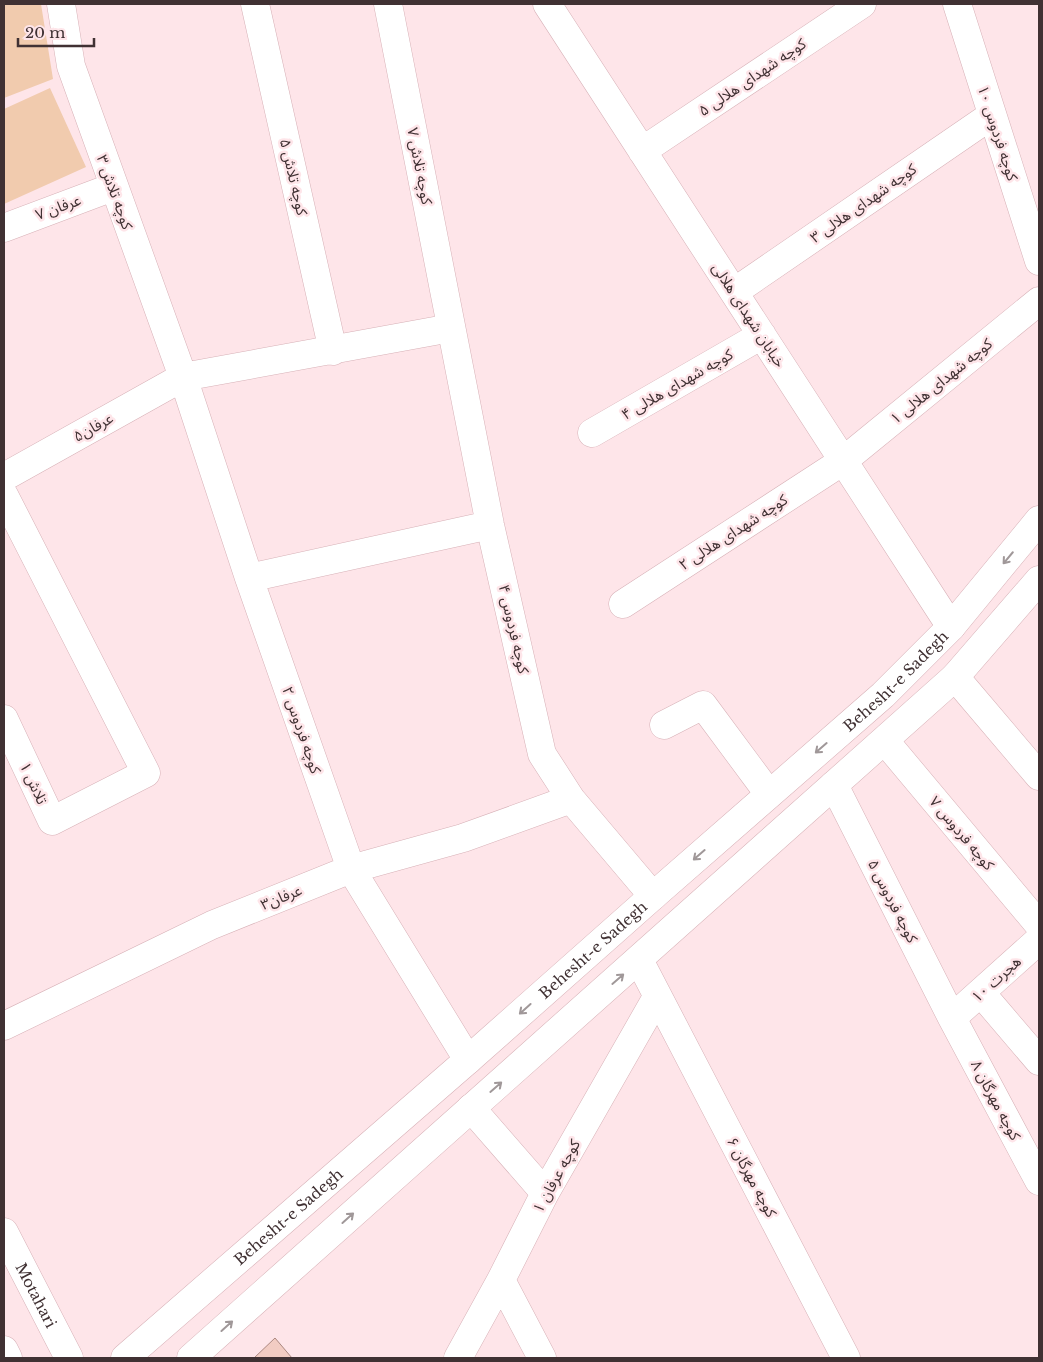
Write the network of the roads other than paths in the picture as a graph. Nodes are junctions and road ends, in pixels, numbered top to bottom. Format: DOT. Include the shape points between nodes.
graph roads {
  1 [pos="60,4"];
  2 [pos="255,4"];
  3 [pos="388,4"];
  4 [pos="547,4"];
  5 [pos="862,4"];
  6 [pos="957,4"];
  7 [pos="992,114"];
  8 [pos="642,151"];
  9 [pos="113,187"];
  10 [pos="4,228"];
  11 [pos="1039,261"];
  12 [pos="734,292"];
  13 [pos="1039,301"];
  14 [pos="451,328"];
  15 [pos="762,335"];
  16 [pos="333,351"];
  17 [pos="183,377"];
  18 [pos="592,433"];
  19 [pos="843,461"];
  20 [pos="4,477"];
  21 [pos="4,495"];
  22 [pos="1039,520"];
  23 [pos="490,525"];
  24 [pos="249,578"];
  25 [pos="1037,589"];
  26 [pos="623,604"];
  27 [pos="951,627"];
  28 [pos="955,677"];
  29 [pos="4,719"];
  30 [pos="664,725"];
  31 [pos="885,741"];
  32 [pos="1039,776"];
  33 [pos="834,784"];
  34 [pos="769,794"];
  35 [pos="571,798"];
  36 [pos="351,869"];
  37 [pos="653,896"];
  38 [pos="1039,925"];
  39 [pos="1039,940"];
  40 [pos="639,960"];
  41 [pos="980,993"];
  42 [pos="657,996"];
  43 [pos="952,1018"];
  44 [pos="4,1026"];
  45 [pos="468,1060"];
  46 [pos="1039,1062"];
  47 [pos="472,1108"];
  48 [pos="365,1150"];
  49 [pos="390,1181"];
  50 [pos="1039,1181"];
  51 [pos="545,1193"];
  52 [pos="4,1232"];
  53 [pos="501,1280"];
  54 [pos="4,1350"];
  55 [pos="8,1358"];
  56 [pos="69,1358"];
  57 [pos="126,1358"];
  58 [pos="191,1358"];
  59 [pos="458,1358"];
  60 [pos="542,1358"];
  61 [pos="846,1358"];
  1 -- 9 [label="street, کوچه تلاش ۳" via="71,66"];
  2 -- 16 [label="street, کوچه تلاش ۵"];
  3 -- 14 [label="street, کوچه تلاش ۷"];
  4 -- 8 [label="street, خیابان شهدای هلالی"];
  5 -- 8 [label="street, کوچه شهدای هلالی ۵"];
  6 -- 7 [label="street, کوچه فردوس ۱۰"];
  7 -- 11 [label="street, کوچه فردوس ۱۰"];
  7 -- 12 [label="street, کوچه شهدای هلالی ۳"];
  8 -- 12 [label="street, خیابان شهدای هلالی"];
  9 -- 10 [label="street, عرفان ۷"];
  9 -- 17 [label="street, کوچه تلاش ۳"];
  12 -- 15 [label="street, خیابان شهدای هلالی"];
  13 -- 19 [label="street, کوچه شهدای هلالی ۱"];
  14 -- 16 [label="street, عرفان۵"];
  14 -- 23 [label="street, کوچه فردوس ۴"];
  15 -- 18 [label="street, کوچه شهدای هلالی ۴"];
  15 -- 19 [label="street, خیابان شهدای هلالی"];
  16 -- 17 [label="street, عرفان۵"];
  17 -- 20 [label="street, عرفان۵"];
  17 -- 24 [label="street, کوچه فردوس ۲"];
  19 -- 26 [label="street, کوچه شهدای هلالی ۲"];
  19 -- 27 [label="street, خیابان شهدای هلالی"];
  21 -- 29 [label="street, تلاش ۱" via="146,773 52,821"];
  22 -- 27 [label="street, Behesht-e Sadegh, one-way"];
  23 -- 24 [label="street"];
  23 -- 35 [label="street, کوچه فردوس ۴" via="542,754"];
  24 -- 36 [label="street, کوچه فردوس ۲"];
  25 -- 28 [label="street"];
  27 -- 34 [label="street, Behesht-e Sadegh, one-way" via="883,695"];
  28 -- 31 [label="street"];
  28 -- 32 [label="street"];
  30 -- 34 [label="street" via="703,706"];
  31 -- 33 [label="street"];
  31 -- 38 [label="street, کوچه فردوس ۷"];
  33 -- 40 [label="street"];
  33 -- 43 [label="street, کوچه فردوس ۵"];
  34 -- 37 [label="street, Behesht-e Sadegh, one-way"];
  35 -- 36 [label="street, عرفان۳" via="463,838"];
  35 -- 37 [label="street, کوچه فردوس ۴"];
  36 -- 44 [label="street, عرفان۳" via="212,925"];
  36 -- 45 [label="street, کوچه فردوس ۲"];
  37 -- 45 [label="street, Behesht-e Sadegh, one-way"];
  39 -- 41 [label="street, هجرت ۱۰"];
  40 -- 42 [label="street, کوچه مهرگان ۶"];
  47 -- 40 [label="street, one-way"];
  41 -- 43 [label="street, هجرت ۱۰"];
  41 -- 46 [label="street"];
  42 -- 51 [label="street, کوچه عرفان ۱"];
  42 -- 61 [label="street, کوچه مهرگان ۶"];
  43 -- 50 [label="street, کوچه مهرگان ۸"];
  45 -- 48 [label="street, Behesht-e Sadegh"];
  47 -- 49 [label="street"];
  47 -- 51 [label="street"];
  48 -- 49 [label="street"];
  48 -- 57 [label="street, Behesht-e Sadegh"];
  58 -- 49 [label="street, one-way"];
  51 -- 53 [label="street, کوچه عرفان ۱"];
  52 -- 56 [label="street, Motahari"];
  53 -- 59 [label="street, کوچه عرفان ۱"];
  53 -- 60 [label="street"];
  54 -- 55 [label="street"];
}
